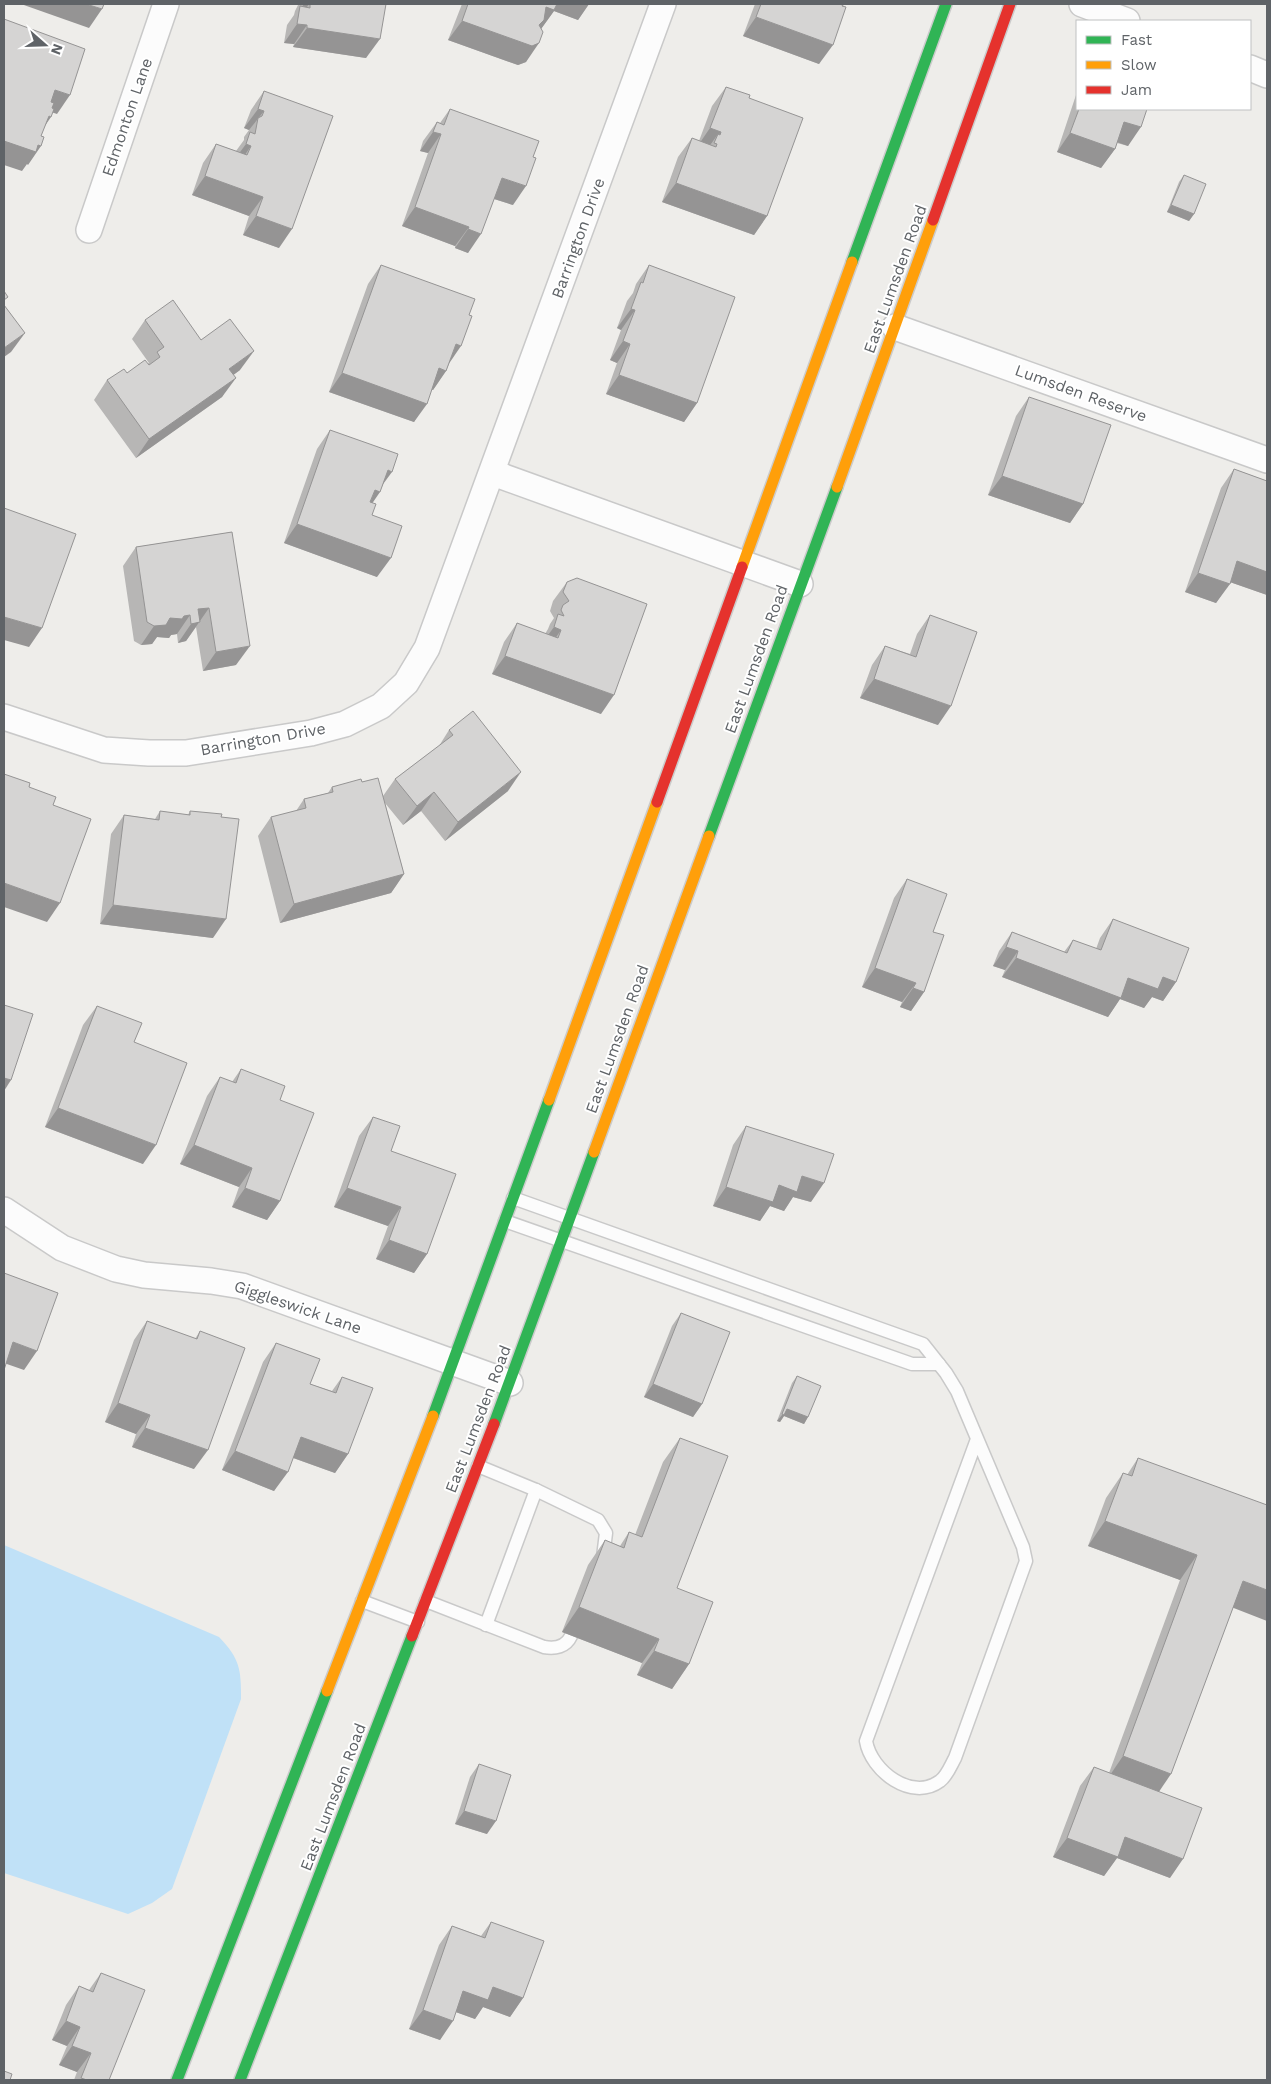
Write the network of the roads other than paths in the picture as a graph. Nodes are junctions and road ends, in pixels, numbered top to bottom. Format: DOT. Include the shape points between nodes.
graph roads {
  1 [pos="166,4"];
  2 [pos="663,4"];
  3 [pos="946,4"];
  4 [pos="1010,4"];
  5 [pos="1082,4"];
  6 [pos="1124,20"];
  7 [pos="1251,68"];
  8 [pos="1267,75"];
  9 [pos="89,230"];
  10 [pos="896,327"];
  11 [pos="1267,460"];
  12 [pos="493,473"];
  13 [pos="743,563"];
  14 [pos="800,584"];
  15 [pos="4,717"];
  16 [pos="513,1198"];
  17 [pos="4,1210"];
  18 [pos="570,1220"];
  19 [pos="505,1221"];
  20 [pos="562,1242"];
  21 [pos="454,1362"];
  22 [pos="939,1364"];
  23 [pos="510,1383"];
  24 [pos="977,1439"];
  25 [pos="478,1466"];
  26 [pos="536,1490"];
  27 [pos="598,1569"];
  28 [pos="362,1601"];
  29 [pos="426,1601"];
  30 [pos="418,1622"];
  31 [pos="486,1625"];
  32 [pos="571,1636"];
  33 [pos="177,2080"];
  34 [pos="240,2080"];
  1 -- 9 [label="street, Edmonton Lane"];
  2 -- 12 [label="street, Barrington Drive"];
  3 -- 13 [label="main road"];
  4 -- 10 [label="main road, East Lumsden Road"];
  5 -- 6 [label="street"];
  7 -- 8 [label="street"];
  10 -- 11 [label="street, Lumsden Reserve"];
  10 -- 14 [label="main road, East Lumsden Road"];
  12 -- 13 [label="street"];
  12 -- 15 [label="street, Barrington Drive" via="427,648 406,682 381,706 344,724 311,733 186,753 104,750"];
  13 -- 14 [label="street"];
  13 -- 16 [label="main road"];
  14 -- 18 [label="main road, East Lumsden Road"];
  16 -- 18 [label="lane"];
  16 -- 19 [label="main road"];
  17 -- 21 [label="street, Giggleswick Lane" via="62,1248 116,1269 242,1286"];
  18 -- 20 [label="main road, East Lumsden Road"];
  18 -- 22 [label="lane" via="923,1344"];
  19 -- 20 [label="lane"];
  19 -- 21 [label="main road"];
  20 -- 22 [label="lane" via="912,1364"];
  20 -- 23 [label="main road, East Lumsden Road"];
  21 -- 23 [label="street, Giggleswick Lane"];
  21 -- 28 [label="main road"];
  22 -- 24 [label="lane" via="957,1391"];
  23 -- 25 [label="main road, East Lumsden Road"];
  24 -- 24 [label="lane" via="1026,1561 955,1758 941,1780 918,1788 905,1785 883,1772 868,1753 866,1741"];
  25 -- 26 [label="lane"];
  25 -- 29 [label="main road, East Lumsden Road"];
  26 -- 27 [label="lane" via="604,1526 605,1554"];
  26 -- 31 [label="lane"];
  28 -- 30 [label="lane"];
  28 -- 33 [label="main road"];
  29 -- 30 [label="main road, East Lumsden Road"];
  29 -- 31 [label="lane"];
  30 -- 34 [label="main road, East Lumsden Road"];
  31 -- 32 [label="lane" via="554,1649 565,1644"];
}
